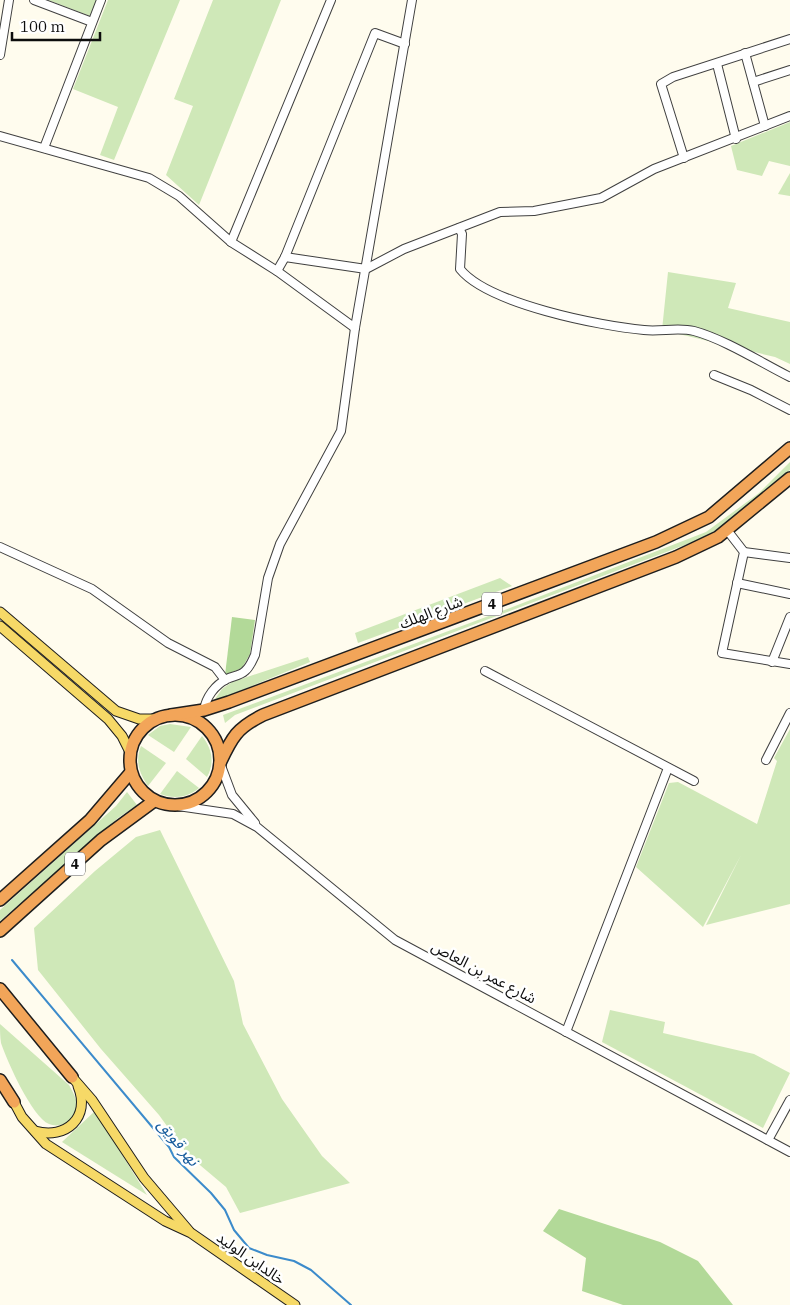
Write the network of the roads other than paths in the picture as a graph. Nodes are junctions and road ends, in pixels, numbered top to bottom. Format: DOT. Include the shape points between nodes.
graph roads {
  1 [pos="9,0"];
  2 [pos="34,0"];
  3 [pos="101,0"];
  4 [pos="331,0"];
  5 [pos="412,0"];
  6 [pos="92,22"];
  7 [pos="790,39"];
  8 [pos="405,44"];
  9 [pos="745,53"];
  10 [pos="0,55"];
  11 [pos="717,64"];
  12 [pos="790,70"];
  13 [pos="753,82"];
  14 [pos="790,116"];
  15 [pos="765,126"];
  16 [pos="0,136"];
  17 [pos="736,138"];
  18 [pos="44,148"];
  19 [pos="684,158"];
  20 [pos="459,228"];
  21 [pos="231,242"];
  22 [pos="285,256"];
  23 [pos="366,269"];
  24 [pos="277,271"];
  25 [pos="355,328"];
  26 [pos="714,375"];
  27 [pos="790,376"];
  28 [pos="790,410"];
  29 [pos="790,448"];
  30 [pos="790,478"];
  31 [pos="727,530"];
  32 [pos="0,547"];
  33 [pos="744,552"];
  34 [pos="790,558"];
  35 [pos="737,583"];
  36 [pos="790,594"];
  37 [pos="0,612"];
  38 [pos="790,617"];
  39 [pos="0,626"];
  40 [pos="772,662"];
  41 [pos="790,664"];
  42 [pos="485,671"];
  43 [pos="225,680"];
  44 [pos="204,710"];
  45 [pos="790,713"];
  46 [pos="171,715"];
  47 [pos="156,719"];
  48 [pos="130,752"];
  49 [pos="766,760"];
  50 [pos="220,763"];
  51 [pos="668,768"];
  52 [pos="131,772"];
  53 [pos="694,781"];
  54 [pos="154,801"];
  55 [pos="178,806"];
  56 [pos="258,826"];
  57 [pos="0,900"];
  58 [pos="12,921"];
  59 [pos="0,931"];
  60 [pos="0,938"];
  61 [pos="0,989"];
  62 [pos="566,1032"];
  63 [pos="72,1077"];
  64 [pos="0,1080"];
  65 [pos="790,1100"];
  66 [pos="14,1102"];
  67 [pos="33,1130"];
  68 [pos="768,1140"];
  69 [pos="790,1152"];
  70 [pos="191,1233"];
  71 [pos="295,1305"];
  1 -- 10 [label="street"];
  2 -- 6 [label="street"];
  3 -- 6 [label="street"];
  4 -- 21 [label="street"];
  5 -- 8 [label="street"];
  6 -- 18 [label="street"];
  7 -- 9 [label="street"];
  8 -- 22 [label="street" via="375,33"];
  8 -- 23 [label="street"];
  9 -- 11 [label="street"];
  9 -- 13 [label="street"];
  11 -- 17 [label="street"];
  11 -- 19 [label="street" via="661,84"];
  12 -- 13 [label="street"];
  13 -- 15 [label="street"];
  14 -- 15 [label="street"];
  15 -- 17 [label="street"];
  16 -- 18 [label="street"];
  17 -- 19 [label="street"];
  18 -- 21 [label="street" via="149,178 179,196"];
  19 -- 20 [label="street" via="654,168 602,198 534,211 500,212"];
  20 -- 23 [label="street" via="404,249"];
  20 -- 27 [label="street" via="462,234 460,269 491,293 619,328 692,331"];
  21 -- 24 [label="street"];
  22 -- 23 [label="street"];
  22 -- 24 [label="street"];
  23 -- 25 [label="street"];
  24 -- 25 [label="street"];
  25 -- 43 [label="street" via="341,431 280,544 268,578 251,664 244,673"];
  26 -- 28 [label="street"];
  29 -- 44 [label="highway, شارع الهلك / 4" via="709,517 656,542"];
  30 -- 31 [label="highway, 4"];
  31 -- 33 [label="street"];
  31 -- 50 [label="highway, 4" via="676,557 263,714 236,732"];
  32 -- 43 [label="street" via="92,589 168,643 215,667"];
  33 -- 34 [label="street"];
  33 -- 35 [label="street"];
  35 -- 36 [label="street"];
  35 -- 40 [label="street" via="722,654"];
  37 -- 47 [label="main road" via="116,710 139,719"];
  38 -- 40 [label="street"];
  39 -- 48 [label="main road" via="108,720"];
  40 -- 41 [label="street"];
  42 -- 51 [label="street"];
  43 -- 44 [label="street" via="206,700"];
  44 -- 46 [label="highway, شارع الهلك / 4"];
  45 -- 49 [label="street"];
  46 -- 47 [label="highway"];
  46 -- 50 [label="highway" via="187,716 206,728 218,747"];
  47 -- 48 [label="highway" via="139,732"];
  48 -- 52 [label="highway"];
  50 -- 55 [label="highway" via="212,788 191,803"];
  50 -- 56 [label="street" via="232,795"];
  51 -- 53 [label="street"];
  51 -- 62 [label="street"];
  52 -- 54 [label="highway" via="137,786"];
  52 -- 57 [label="highway" via="90,820"];
  54 -- 55 [label="highway"];
  54 -- 58 [label="highway, 4" via="101,840"];
  55 -- 56 [label="street, شارع عمر بن العاص" via="233,814"];
  56 -- 62 [label="street, شارع عمر بن العاص" via="395,940"];
  58 -- 59 [label="highway, 4"];
  58 -- 60 [label="highway"];
  61 -- 63 [label="highway"];
  62 -- 68 [label="street, شارع عمر بن العاص"];
  63 -- 67 [label="main road" via="82,1098 76,1120 67,1129 56,1133"];
  63 -- 70 [label="main road" via="92,1100 150,1186"];
  64 -- 66 [label="highway"];
  65 -- 68 [label="street"];
  66 -- 67 [label="main road"];
  67 -- 70 [label="main road" via="60,1154 166,1222"];
  68 -- 69 [label="street, شارع عمر بن العاص"];
  70 -- 71 [label="main road, خالدابن الوليد"];
}
